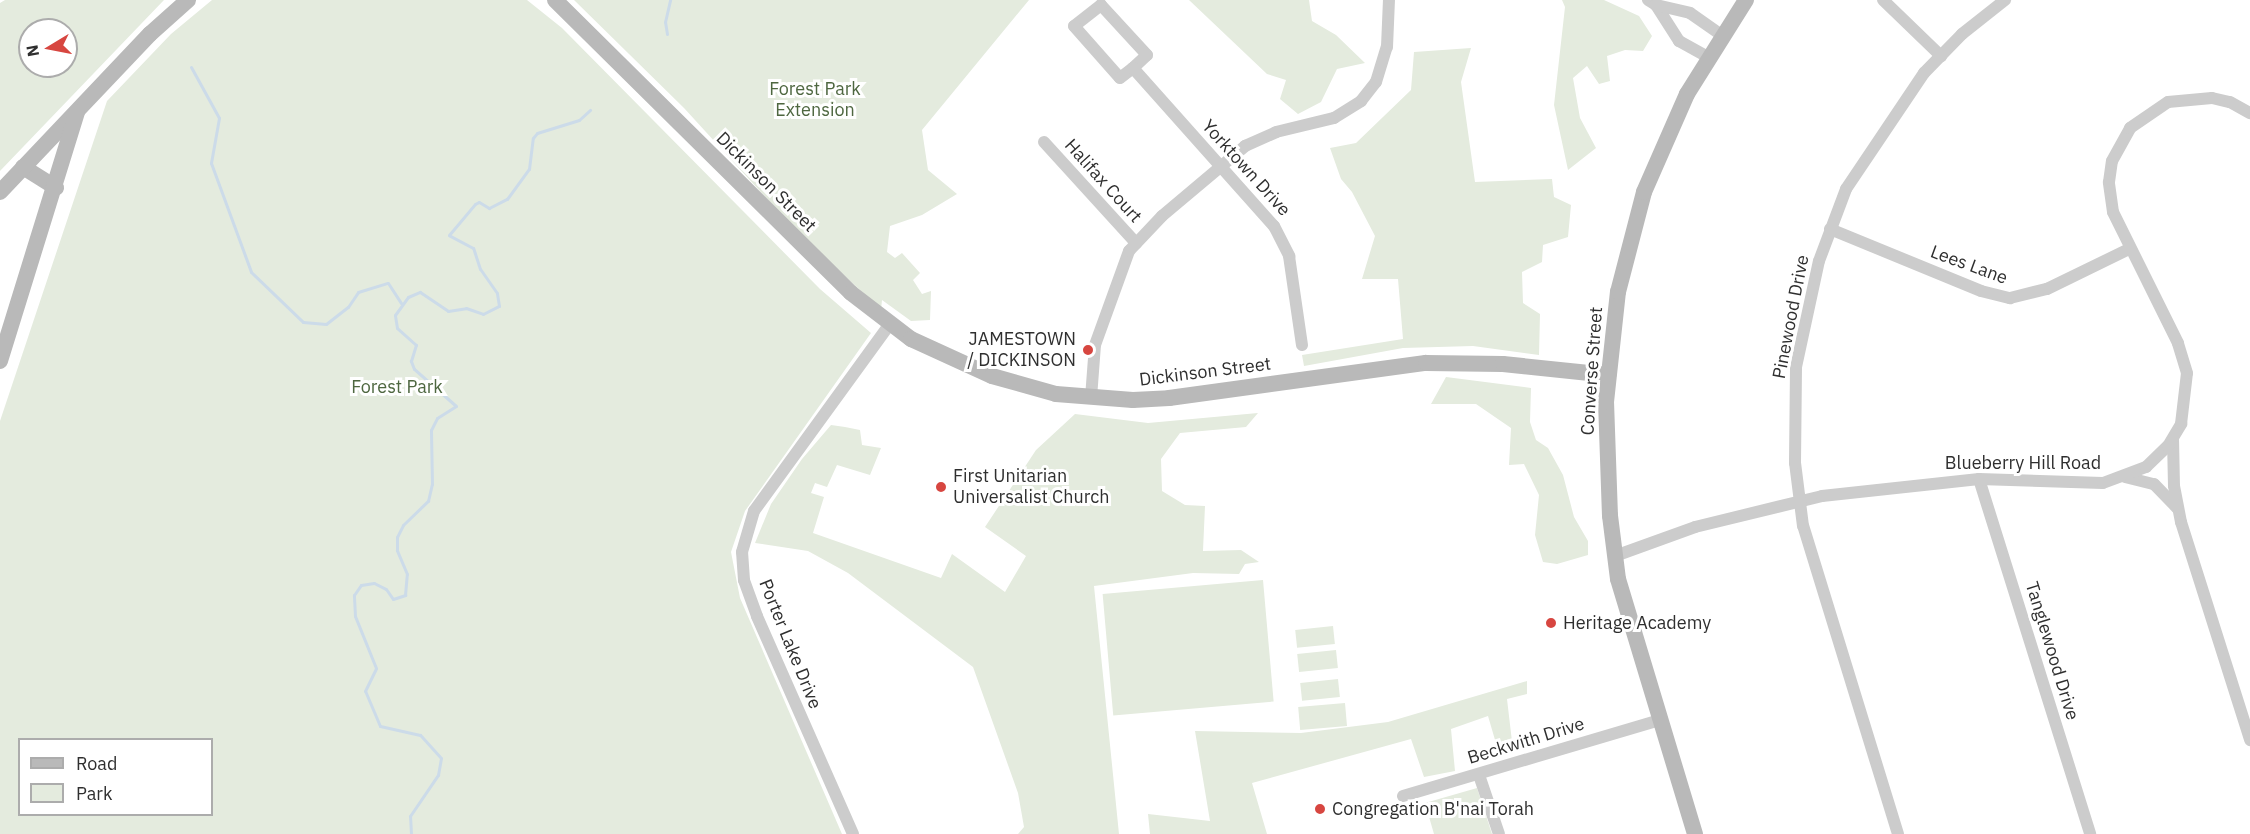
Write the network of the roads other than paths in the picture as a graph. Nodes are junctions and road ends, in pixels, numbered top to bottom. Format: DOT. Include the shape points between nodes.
graph roads {
  1 [pos="188,0"];
  2 [pos="555,0"];
  3 [pos="1389,0"];
  4 [pos="1746,0"];
  5 [pos="1883,0"];
  6 [pos="2005,0"];
  7 [pos="1652,3"];
  8 [pos="1722,35"];
  9 [pos="1941,56"];
  10 [pos="1708,57"];
  11 [pos="1132,68"];
  12 [pos="78,109"];
  13 [pos="2250,113"];
  14 [pos="1044,142"];
  15 [pos="1220,167"];
  16 [pos="23,168"];
  17 [pos="56,188"];
  18 [pos="0,192"];
  19 [pos="1830,229"];
  20 [pos="1136,243"];
  21 [pos="2129,249"];
  22 [pos="890,324"];
  23 [pos="1302,345"];
  24 [pos="0,361"];
  25 [pos="1608,375"];
  26 [pos="1091,398"];
  27 [pos="2173,439"];
  28 [pos="2125,477"];
  29 [pos="1979,479"];
  30 [pos="1799,500"];
  31 [pos="2179,512"];
  32 [pos="1615,556"];
  33 [pos="1659,720"];
  34 [pos="2250,740"];
  35 [pos="1479,774"];
  36 [pos="1403,796"];
  37 [pos="853,834"];
  38 [pos="1499,834"];
  39 [pos="1695,834"];
  40 [pos="1898,834"];
  41 [pos="2090,834"];
  1 -- 12 [label="main road"];
  2 -- 22 [label="main road, Dickinson Street" via="825,270"];
  3 -- 15 [label="street" via="1387,47 1376,82 1361,101 1334,118 1253,141"];
  4 -- 8 [label="main road, Converse Street"];
  5 -- 9 [label="street"];
  6 -- 9 [label="street, Pinewood Drive"];
  7 -- 8 [label="street" via="1690,13"];
  7 -- 10 [label="street" via="1679,41"];
  8 -- 10 [label="main road, Converse Street"];
  9 -- 19 [label="street, Pinewood Drive" via="1874,143 1846,189"];
  10 -- 25 [label="main road, Converse Street" via="1662,145 1637,213 1618,292"];
  11 -- 11 [label="street" via="1120,78 1074,26 1101,5 1147,55"];
  11 -- 15 [label="street, Yorktown Drive"];
  12 -- 16 [label="main road"];
  12 -- 17 [label="main road"];
  13 -- 21 [label="street, Blueberry Hill Road" via="2230,102 2183,98 2160,105 2130,128 2115,151 2109,182 2113,212"];
  14 -- 20 [label="street, Halifax Court"];
  15 -- 20 [label="street"];
  15 -- 23 [label="street, Yorktown Drive" via="1274,226 1285,244"];
  16 -- 17 [label="main road"];
  16 -- 18 [label="main road"];
  17 -- 24 [label="main road"];
  19 -- 21 [label="street, Lees Lane" via="1981,291 2010,298 2047,289"];
  19 -- 30 [label="street, Pinewood Drive" via="1812,286 1796,373"];
  20 -- 26 [label="street" via="1125,259 1095,345"];
  21 -- 27 [label="street, Blueberry Hill Road" via="2184,358 2186,401"];
  22 -- 26 [label="main road, Dickinson Street" via="932,350 993,376 1043,392"];
  22 -- 37 [label="street, Porter Lake Drive" via="754,511 741,555 744,580 757,616"];
  25 -- 26 [label="main road, Dickinson Street" via="1503,364 1437,363 1169,398"];
  25 -- 32 [label="main road, Converse Street" via="1606,459"];
  27 -- 28 [label="street, Blueberry Hill Road" via="2146,467"];
  27 -- 31 [label="street"];
  28 -- 29 [label="street, Blueberry Hill Road" via="2088,484"];
  28 -- 31 [label="street" via="2154,484"];
  29 -- 30 [label="street, Blueberry Hill Road" via="1898,485"];
  29 -- 41 [label="street, Tanglewood Drive"];
  30 -- 32 [label="street, Blueberry Hill Road" via="1695,527"];
  30 -- 40 [label="street, Pinewood Drive" via="1838,648"];
  31 -- 34 [label="street"];
  32 -- 33 [label="main road, Converse Street" via="1628,619"];
  33 -- 35 [label="street, Beckwith Drive"];
  33 -- 39 [label="main road, Converse Street"];
  35 -- 36 [label="street, Beckwith Drive"];
  35 -- 38 [label="street"];
}
